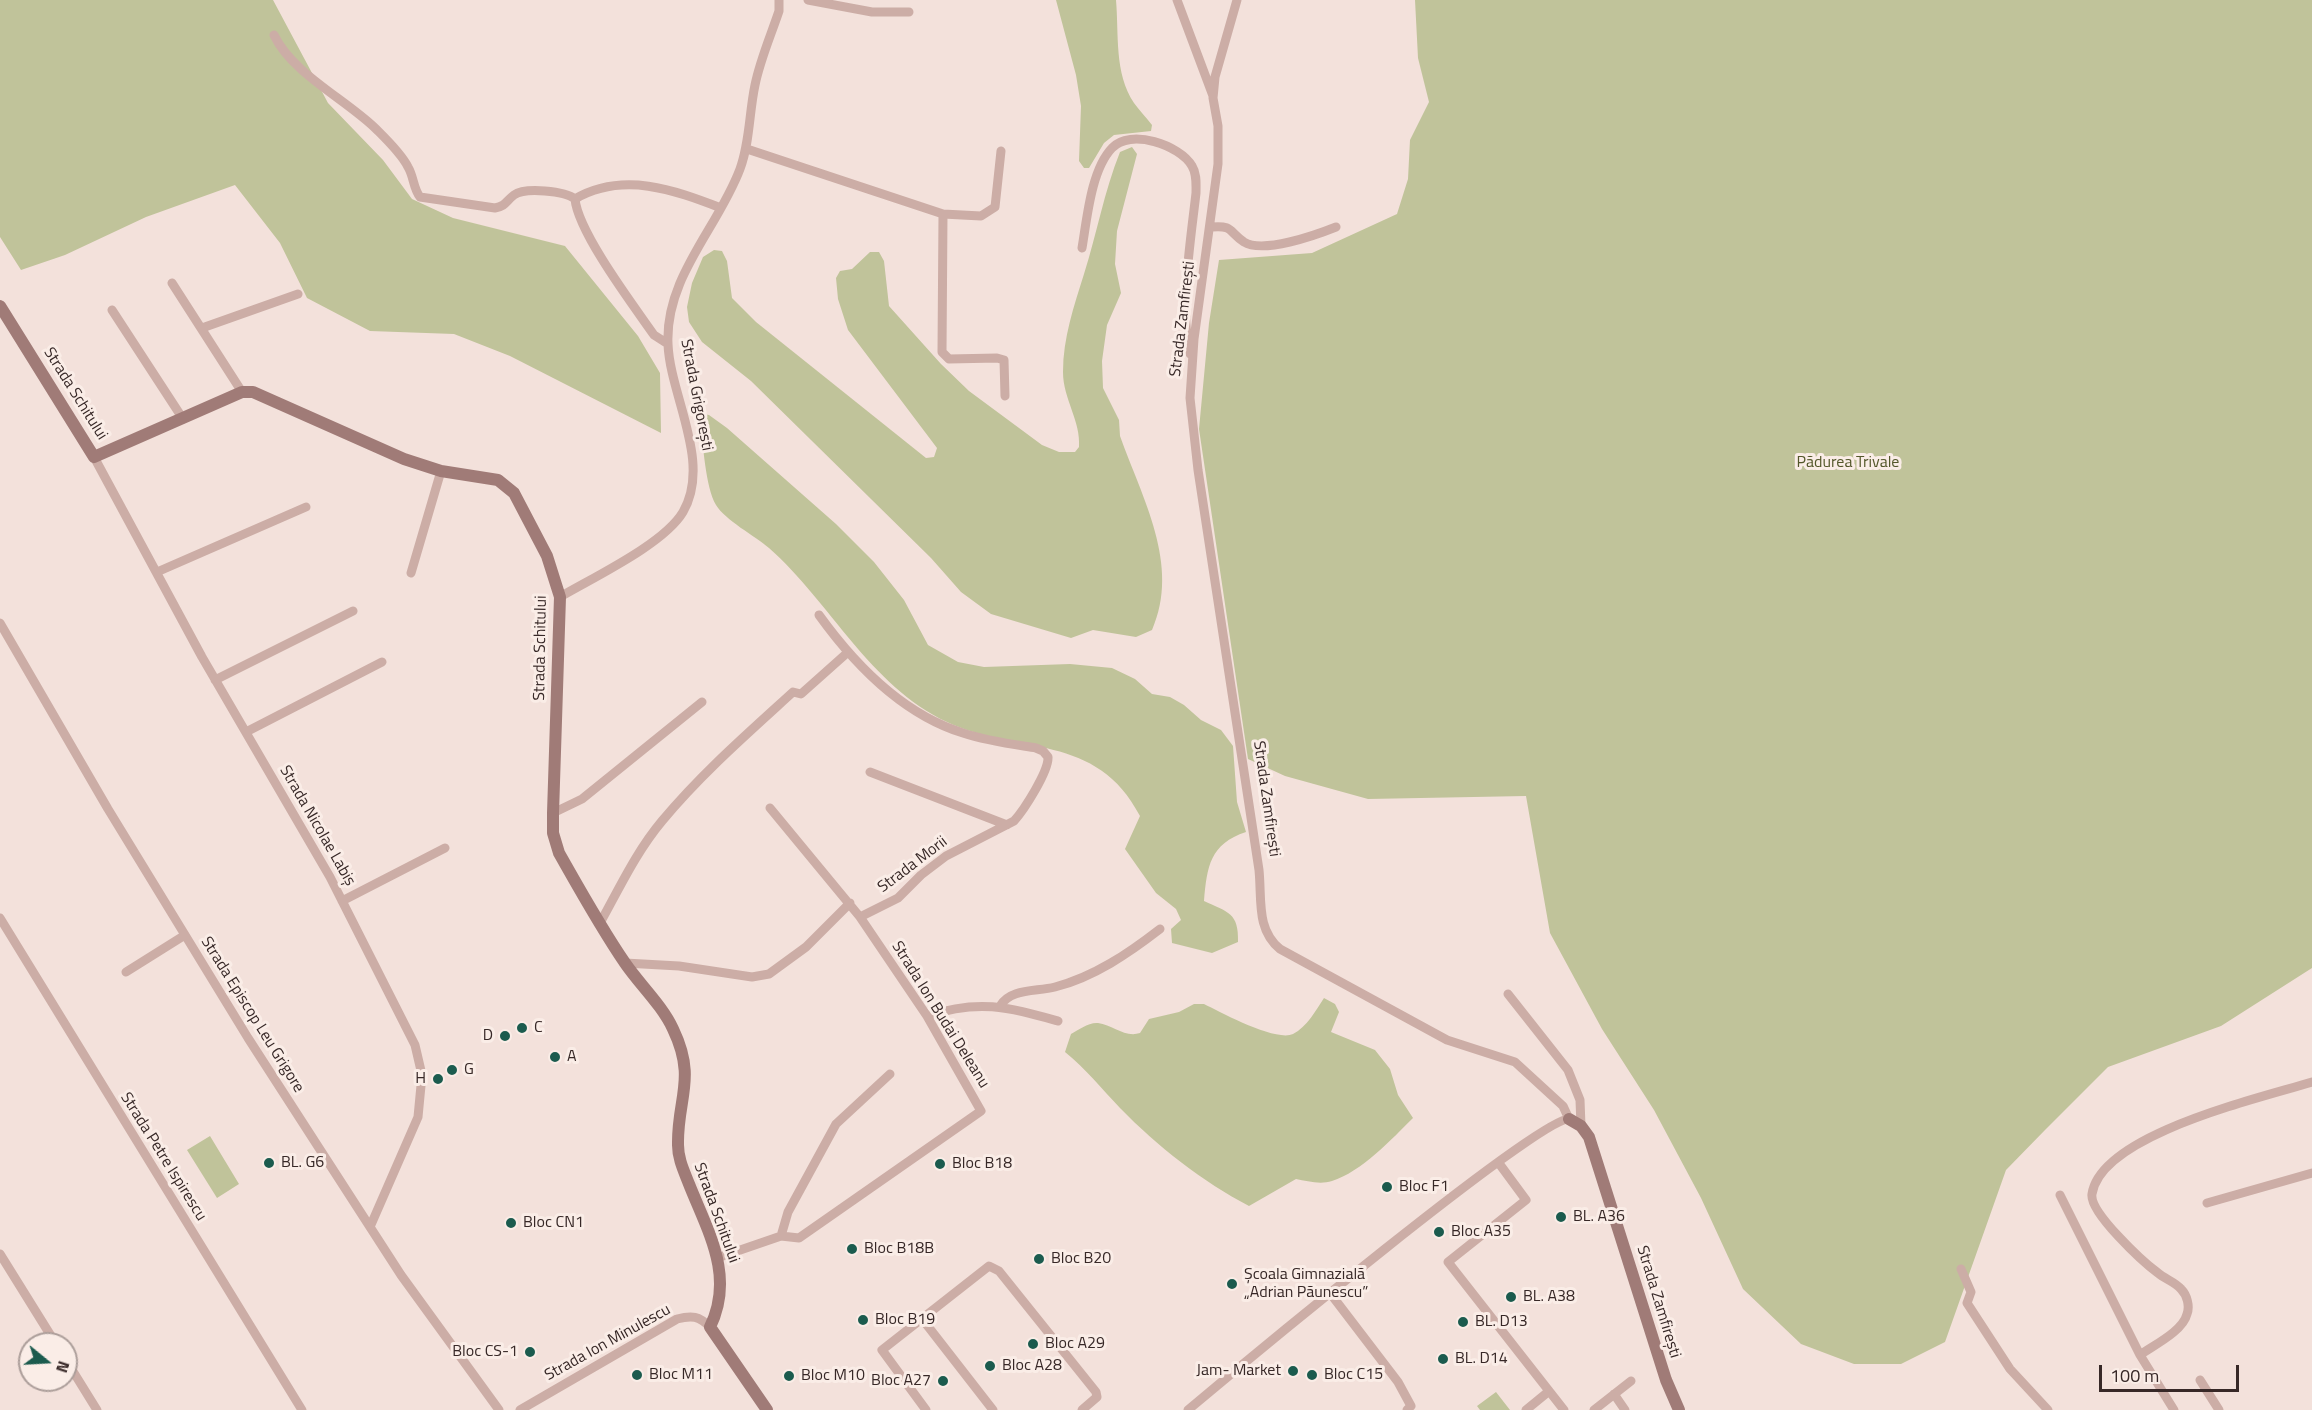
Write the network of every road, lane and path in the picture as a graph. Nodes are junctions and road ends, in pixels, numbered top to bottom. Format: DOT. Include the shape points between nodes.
graph roads {
  1 [pos="780,0"];
  2 [pos="808,0"];
  3 [pos="1178,0"];
  4 [pos="1237,0"];
  5 [pos="909,12"];
  6 [pos="274,35"];
  7 [pos="1213,98"];
  8 [pos="747,149"];
  9 [pos="1001,152"];
  10 [pos="575,199"];
  11 [pos="721,208"];
  12 [pos="943,214"];
  13 [pos="1212,227"];
  14 [pos="1336,227"];
  15 [pos="1082,248"];
  16 [pos="172,283"];
  17 [pos="298,294"];
  18 [pos="0,306"];
  19 [pos="112,310"];
  20 [pos="202,328"];
  21 [pos="668,344"];
  22 [pos="1192,359"];
  23 [pos="242,392"];
  24 [pos="1005,396"];
  25 [pos="183,419"];
  26 [pos="94,457"];
  27 [pos="441,471"];
  28 [pos="306,507"];
  29 [pos="157,572"];
  30 [pos="411,573"];
  31 [pos="560,597"];
  32 [pos="353,611"];
  33 [pos="819,615"];
  34 [pos="0,623"];
  35 [pos="847,653"];
  36 [pos="382,662"];
  37 [pos="215,680"];
  38 [pos="702,702"];
  39 [pos="246,732"];
  40 [pos="870,772"];
  41 [pos="770,808"];
  42 [pos="553,813"];
  43 [pos="1006,825"];
  44 [pos="445,848"];
  45 [pos="342,901"];
  46 [pos="850,903"];
  47 [pos="860,917"];
  48 [pos="0,918"];
  49 [pos="600,923"];
  50 [pos="1160,929"];
  51 [pos="185,935"];
  52 [pos="625,963"];
  53 [pos="126,972"];
  54 [pos="1508,994"];
  55 [pos="1000,1006"];
  56 [pos="927,1016"];
  57 [pos="1058,1021"];
  58 [pos="890,1074"];
  59 [pos="2312,1082"];
  60 [pos="1569,1119"];
  61 [pos="1581,1126"];
  62 [pos="1498,1162"];
  63 [pos="2312,1173"];
  64 [pos="2060,1195"];
  65 [pos="2207,1203"];
  66 [pos="370,1227"];
  67 [pos="781,1236"];
  68 [pos="0,1254"];
  69 [pos="717,1258"];
  70 [pos="1961,1269"];
  71 [pos="1330,1293"];
  72 [pos="923,1320"];
  73 [pos="710,1327"];
  74 [pos="49,1332"];
  75 [pos="2140,1356"];
  76 [pos="78,1379"];
  77 [pos="2200,1380"];
  78 [pos="1631,1381"];
  79 [pos="1548,1392"];
  80 [pos="1614,1394"];
  81 [pos="97,1410"];
  82 [pos="302,1410"];
  83 [pos="499,1410"];
  84 [pos="520,1410"];
  85 [pos="767,1410"];
  86 [pos="926,1410"];
  87 [pos="993,1410"];
  88 [pos="1082,1410"];
  89 [pos="1188,1410"];
  90 [pos="1407,1410"];
  91 [pos="1526,1410"];
  92 [pos="1564,1410"];
  93 [pos="1594,1410"];
  94 [pos="1625,1410"];
  95 [pos="1678,1410"];
  96 [pos="2048,1410"];
  97 [pos="2174,1410"];
  98 [pos="2219,1410"];
  1 -- 8 [label="street, Strada Grigorești" via="755,83"];
  2 -- 5 [label="street" via="872,12"];
  3 -- 7 [label="street"];
  4 -- 7 [label="street, Strada Zamfirești" via="1215,77"];
  6 -- 10 [label="street" via="286,55 375,128 398,153 408,166 420,197 495,208 522,192 556,192"];
  7 -- 13 [label="street, Strada Zamfirești" via="1218,164"];
  8 -- 11 [label="street, Strada Grigorești"];
  8 -- 12 [label="street"];
  9 -- 12 [label="street" via="995,207 981,216"];
  10 -- 11 [label="street" via="604,186 627,182 690,196"];
  10 -- 21 [label="street" via="589,236 654,335"];
  11 -- 21 [label="street, Strada Grigorești" via="680,282"];
  12 -- 24 [label="street" via="942,352 949,359 1004,360"];
  13 -- 14 [label="street" via="1233,230 1244,242 1254,245 1310,237"];
  13 -- 22 [label="street, Strada Zamfirești"];
  15 -- 22 [label="street" via="1093,187 1107,155 1120,140 1134,137 1152,141 1192,164 1196,193 1187,304 1187,341"];
  16 -- 20 [label="street"];
  17 -- 20 [label="street"];
  18 -- 26 [label="main road, Strada Schitului"];
  19 -- 25 [label="street"];
  20 -- 23 [label="street"];
  21 -- 31 [label="street, Strada Grigorești" via="693,464 688,500 669,529"];
  22 -- 60 [label="street, Strada Zamfirești" via="1190,398 1198,470 1260,870 1263,928 1268,939 1447,1040 1515,1062 1563,1106"];
  23 -- 25 [label="main road, Strada Schitului"];
  23 -- 27 [label="main road, Strada Schitului" via="253,392 394,455"];
  25 -- 26 [label="main road, Strada Schitului"];
  26 -- 29 [label="street, Strada Nicolae Labiș"];
  27 -- 30 [label="street"];
  27 -- 31 [label="main road, Strada Schitului" via="491,478 510,488 547,556"];
  28 -- 29 [label="street"];
  29 -- 37 [label="street, Strada Nicolae Labiș"];
  31 -- 42 [label="main road, Strada Schitului"];
  32 -- 37 [label="street"];
  33 -- 35 [label="street"];
  34 -- 51 [label="street, Strada Episcop Leu Grigore"];
  35 -- 43 [label="street, Strada Morii" via="886,689 941,725 989,741 1043,751 1048,762 1022,813"];
  35 -- 49 [label="street" via="801,694 793,692 694,784 654,831"];
  36 -- 39 [label="street"];
  37 -- 39 [label="street, Strada Nicolae Labiș"];
  38 -- 42 [label="street" via="582,799"];
  39 -- 45 [label="street, Strada Nicolae Labiș"];
  40 -- 43 [label="street"];
  41 -- 46 [label="street, Strada Ion Budai Deleanu"];
  42 -- 49 [label="main road, Strada Schitului" via="559,854"];
  43 -- 47 [label="street, Strada Morii" via="946,856 898,898"];
  44 -- 45 [label="street"];
  45 -- 66 [label="street, Strada Nicolae Labiș" via="415,1045 422,1075 418,1117"];
  46 -- 47 [label="street, Strada Ion Budai Deleanu"];
  46 -- 52 [label="street" via="806,947 769,974 752,977"];
  47 -- 56 [label="street, Strada Ion Budai Deleanu"];
  48 -- 82 [label="street, Strada Petre Ispirescu"];
  49 -- 52 [label="main road, Strada Schitului"];
  50 -- 55 [label="street" via="1128,953 1074,981 1014,994"];
  51 -- 53 [label="street"];
  51 -- 66 [label="street, Strada Episcop Leu Grigore"];
  52 -- 69 [label="main road, Strada Schitului" via="672,1026 681,1048 686,1068 678,1136 680,1162"];
  54 -- 61 [label="street" via="1568,1070 1580,1100"];
  55 -- 56 [label="street" via="956,1006"];
  55 -- 57 [label="street"];
  56 -- 67 [label="street, Strada Ion Budai Deleanu" via="981,1111 820,1226 799,1238"];
  58 -- 67 [label="street" via="836,1124 788,1212"];
  59 -- 75 [label="street" via="2173,1125 2121,1153 2095,1183 2091,1198 2094,1208 2157,1272 2181,1288 2188,1302 2184,1322"];
  60 -- 61 [label="main road, Strada Zamfirești"];
  60 -- 62 [label="street" via="1556,1122"];
  61 -- 95 [label="main road, Strada Zamfirești" via="1589,1137"];
  62 -- 71 [label="street"];
  62 -- 79 [label="street" via="1526,1200 1448,1262"];
  63 -- 65 [label="street"];
  64 -- 75 [label="street"];
  66 -- 83 [label="street, Strada Episcop Leu Grigore"];
  67 -- 69 [label="street, Strada Ion Budai Deleanu"];
  68 -- 74 [label="street"];
  69 -- 73 [label="main road, Strada Schitului" via="722,1293"];
  70 -- 96 [label="street" via="1971,1292 1967,1303 2010,1369"];
  71 -- 89 [label="street"];
  71 -- 90 [label="street" via="1398,1382 1411,1406"];
  72 -- 86 [label="street" via="882,1350"];
  72 -- 87 [label="street"];
  72 -- 88 [label="street" via="989,1266 999,1270 1096,1392 1097,1397"];
  73 -- 84 [label="street, Strada Ion Minulescu" via="692,1315 677,1319"];
  73 -- 85 [label="main road"];
  75 -- 97 [label="street"];
  76 -- 81 [label="street"];
  77 -- 98 [label="street"];
  78 -- 80 [label="street"];
  79 -- 91 [label="street"];
  79 -- 92 [label="street"];
  80 -- 93 [label="street"];
  80 -- 94 [label="street"];
}
